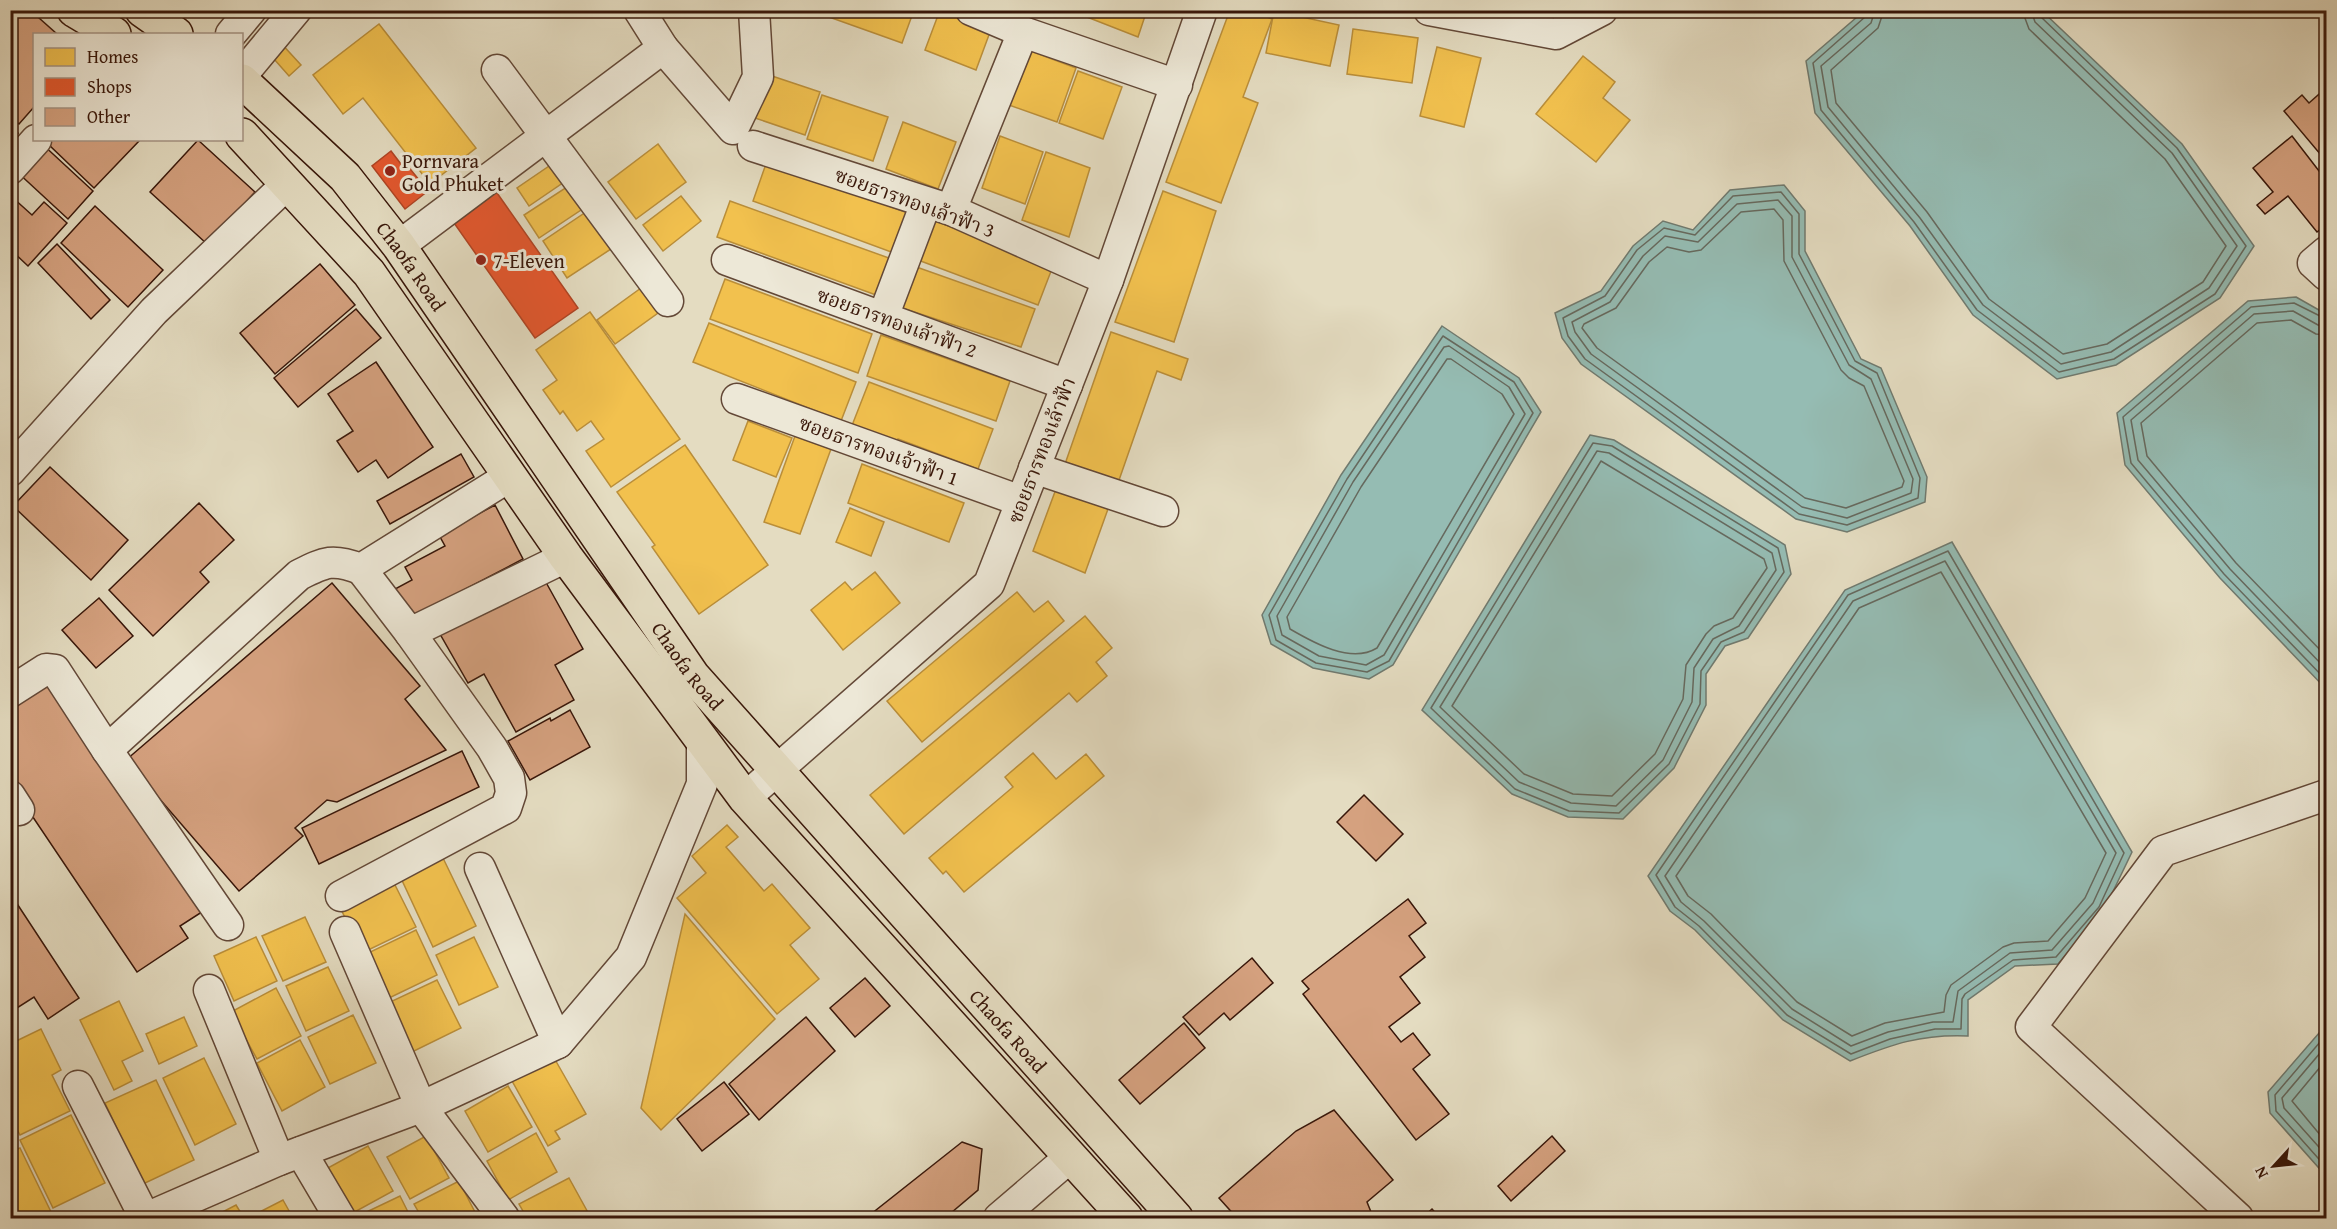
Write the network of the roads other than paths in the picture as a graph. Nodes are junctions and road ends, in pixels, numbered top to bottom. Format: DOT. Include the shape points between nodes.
graph roads {
  1 [pos="74,10"];
  2 [pos="141,10"];
  3 [pos="251,10"];
  4 [pos="296,10"];
  5 [pos="639,10"];
  6 [pos="754,10"];
  7 [pos="971,10"];
  8 [pos="1202,10"];
  9 [pos="1429,10"];
  10 [pos="1602,10"];
  11 [pos="1023,32"];
  12 [pos="112,33"];
  13 [pos="175,33"];
  14 [pos="232,33"];
  15 [pos="663,48"];
  16 [pos="497,70"];
  17 [pos="243,74"];
  18 [pos="243,82"];
  19 [pos="1177,85"];
  20 [pos="243,136"];
  21 [pos="546,136"];
  22 [pos="35,141"];
  23 [pos="753,146"];
  24 [pos="10,169"];
  25 [pos="287,184"];
  26 [pos="938,207"];
  27 [pos="399,246"];
  28 [pos="2326,252"];
  29 [pos="727,260"];
  30 [pos="2326,275"];
  31 [pos="1108,280"];
  32 [pos="668,301"];
  33 [pos="883,317"];
  34 [pos="1067,385"];
  35 [pos="737,399"];
  36 [pos="1034,468"];
  37 [pos="10,471"];
  38 [pos="510,476"];
  39 [pos="1021,501"];
  40 [pos="1163,511"];
  41 [pos="566,557"];
  42 [pos="361,569"];
  43 [pos="410,633"];
  44 [pos="10,692"];
  45 [pos="702,740"];
  46 [pos="107,750"];
  47 [pos="777,771"];
  48 [pos="2326,795"];
  49 [pos="745,798"];
  50 [pos="480,868"];
  51 [pos="341,897"];
  52 [pos="228,925"];
  53 [pos="345,932"];
  54 [pos="209,990"];
  55 [pos="558,1043"];
  56 [pos="78,1086"];
  57 [pos="421,1107"];
  58 [pos="290,1156"];
  59 [pos="1070,1157"];
  60 [pos="1122,1217"];
  61 [pos="146,1218"];
  62 [pos="340,1218"];
  63 [pos="504,1218"];
  64 [pos="999,1218"];
  65 [pos="1176,1218"];
  66 [pos="2238,1218"];
  1 -- 12 [label="main road"];
  2 -- 13 [label="main road"];
  3 -- 14 [label="street"];
  4 -- 17 [label="street"];
  5 -- 15 [label="street"];
  6 -- 15 [label="street" via="758,77 733,129"];
  7 -- 11 [label="street"];
  8 -- 19 [label="street, ซอยธารทองเล้าฟ้า"];
  9 -- 10 [label="street" via="1556,34"];
  11 -- 19 [label="street"];
  11 -- 26 [label="street"];
  15 -- 21 [label="street"];
  16 -- 21 [label="street"];
  18 -- 27 [label="main road, Chaofa Road" via="345,177"];
  19 -- 31 [label="street, ซอยธารทองเล้าฟ้า"];
  20 -- 25 [label="main road, Chaofa Road"];
  21 -- 27 [label="street"];
  21 -- 32 [label="street"];
  22 -- 24 [label="street"];
  23 -- 26 [label="street, ซอยธารทองเล้าฟ้า 3"];
  25 -- 37 [label="street" via="154,311"];
  25 -- 38 [label="main road, Chaofa Road" via="369,273"];
  26 -- 31 [label="street, ซอยธารทองเล้าฟ้า 3"];
  26 -- 33 [label="street"];
  27 -- 47 [label="main road, Chaofa Road" via="693,676"];
  28 -- 30 [label="street" via="2313,263"];
  29 -- 33 [label="street, ซอยธารทองเล้าฟ้า 2"];
  31 -- 34 [label="street, ซอยธารทองเล้าฟ้า"];
  33 -- 34 [label="street, ซอยธารทองเล้าฟ้า 2"];
  34 -- 36 [label="street, ซอยธารทองเล้าฟ้า"];
  35 -- 39 [label="street, ซอยธารทองเจ้าฟ้า 1"];
  36 -- 39 [label="street, ซอยธารทองเล้าฟ้า"];
  36 -- 40 [label="street"];
  38 -- 41 [label="main road, Chaofa Road"];
  38 -- 42 [label="street"];
  39 -- 47 [label="street, ซอยธารทองเล้าฟ้า" via="989,584"];
  41 -- 43 [label="street"];
  41 -- 45 [label="main road, Chaofa Road"];
  42 -- 43 [label="street"];
  42 -- 46 [label="street" via="342,561 326,562 299,575"];
  43 -- 51 [label="street" via="492,748 509,778 511,793 506,808"];
  44 -- 46 [label="street" via="46,669 54,670"];
  45 -- 49 [label="main road, Chaofa Road"];
  45 -- 55 [label="street" via="702,783 632,957"];
  46 -- 52 [label="street"];
  47 -- 49 [label="street, ซอยธารทองเล้าฟ้า"];
  47 -- 65 [label="main road, Chaofa Road"];
  48 -- 66 [label="street" via="2163,852 2031,1027"];
  49 -- 59 [label="main road, Chaofa Road"];
  50 -- 55 [label="street"];
  53 -- 57 [label="street"];
  54 -- 58 [label="street"];
  55 -- 57 [label="street"];
  56 -- 61 [label="street"];
  57 -- 58 [label="street"];
  57 -- 63 [label="street"];
  58 -- 61 [label="street"];
  58 -- 62 [label="street"];
  59 -- 60 [label="main road, Chaofa Road"];
  59 -- 64 [label="street"];
}
